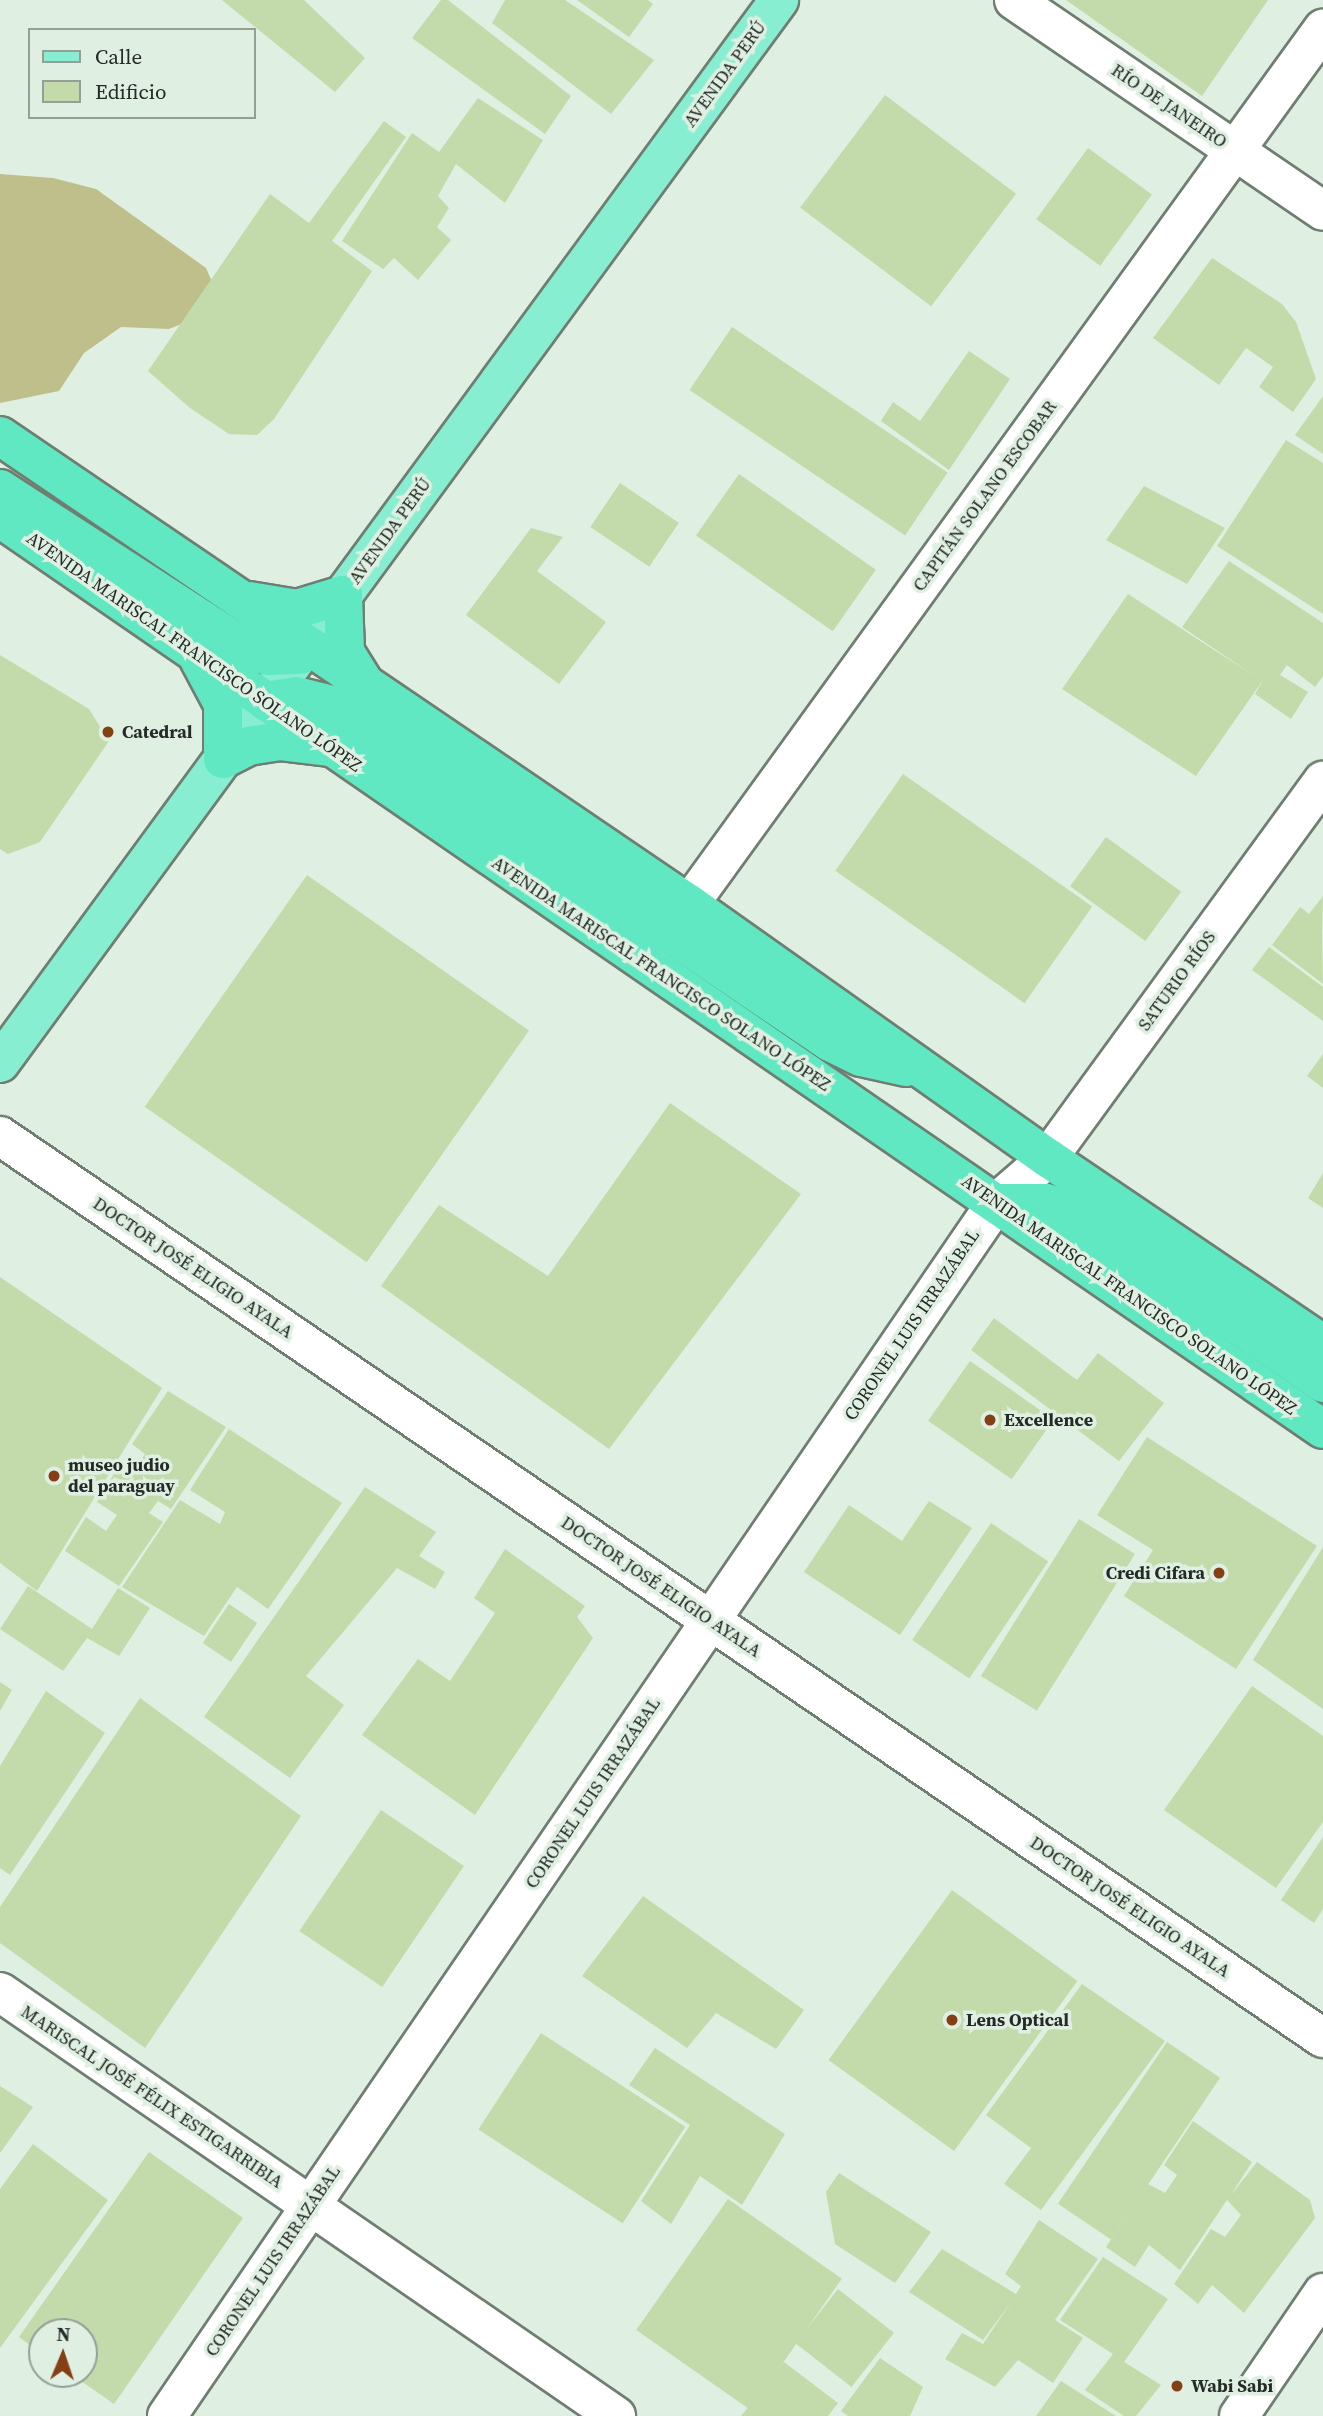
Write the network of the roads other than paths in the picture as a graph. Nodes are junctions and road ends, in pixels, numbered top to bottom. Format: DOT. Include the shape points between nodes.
graph roads {
  1 [pos="779,0"];
  2 [pos="1014,0"];
  3 [pos="1323,29"];
  4 [pos="1235,151"];
  5 [pos="1323,211"];
  6 [pos="0,436"];
  7 [pos="0,489"];
  8 [pos="0,518"];
  9 [pos="230,594"];
  10 [pos="343,595"];
  11 [pos="187,647"];
  12 [pos="302,650"];
  13 [pos="367,687"];
  14 [pos="265,701"];
  15 [pos="333,747"];
  16 [pos="223,759"];
  17 [pos="1323,781"];
  18 [pos="679,919"];
  19 [pos="646,963"];
  20 [pos="0,1063"];
  21 [pos="0,1136"];
  22 [pos="1037,1168"];
  23 [pos="996,1203"];
  24 [pos="1323,1344"];
  25 [pos="1323,1383"];
  26 [pos="1323,1429"];
  27 [pos="711,1621"];
  28 [pos="0,1992"];
  29 [pos="1323,2039"];
  30 [pos="311,2206"];
  31 [pos="1323,2293"];
  32 [pos="167,2416"];
  33 [pos="616,2416"];
  34 [pos="1239,2416"];
  1 -- 10 [label="main road, AVENIDA PERÚ"];
  2 -- 4 [label="street, RÍO DE JANEIRO"];
  3 -- 4 [label="street, CAPITÁN SOLANO ESCOBAR"];
  4 -- 5 [label="street, RÍO DE JANEIRO"];
  4 -- 18 [label="street, CAPITÁN SOLANO ESCOBAR"];
  6 -- 9 [label="highway"];
  7 -- 12 [label="highway" via="246,648 268,656"];
  8 -- 11 [label="highway, AVENIDA MARISCAL FRANCISCO SOLANO LÓPEZ"];
  9 -- 10 [label="highway" via="270,608 297,609"];
  9 -- 12 [label="highway"];
  10 -- 12 [label="main road, AVENIDA PERÚ"];
  10 -- 13 [label="highway" via="345,652"];
  11 -- 14 [label="highway, AVENIDA MARISCAL FRANCISCO SOLANO LÓPEZ"];
  11 -- 16 [label="highway" via="206,666 223,704"];
  12 -- 13 [label="highway"];
  12 -- 14 [label="main road, AVENIDA PERÚ"];
  13 -- 18 [label="highway"];
  14 -- 15 [label="highway, AVENIDA MARISCAL FRANCISCO SOLANO LÓPEZ"];
  14 -- 16 [label="main road, AVENIDA PERÚ"];
  14 -- 18 [label="highway" via="296,696 332,705"];
  15 -- 16 [label="highway" via="279,741 248,746"];
  15 -- 19 [label="highway, AVENIDA MARISCAL FRANCISCO SOLANO LÓPEZ"];
  16 -- 20 [label="main road, AVENIDA PERÚ"];
  17 -- 22 [label="street, SATURIO RÍOS"];
  18 -- 19 [label="street, CAPITÁN SOLANO ESCOBAR"];
  18 -- 22 [label="highway" via="830,1042 946,1085"];
  19 -- 23 [label="highway, AVENIDA MARISCAL FRANCISCO SOLANO LÓPEZ"];
  21 -- 27 [label="street, DOCTOR JOSÉ ELIGIO AYALA"];
  22 -- 23 [label="street, CORONEL LUIS IRRAZÁBAL"];
  22 -- 24 [label="highway"];
  23 -- 25 [label="highway" via="1046,1203 1077,1215"];
  23 -- 26 [label="highway, AVENIDA MARISCAL FRANCISCO SOLANO LÓPEZ"];
  23 -- 27 [label="street, CORONEL LUIS IRRAZÁBAL"];
  27 -- 29 [label="street, DOCTOR JOSÉ ELIGIO AYALA"];
  27 -- 30 [label="street, CORONEL LUIS IRRAZÁBAL"];
  28 -- 30 [label="street, MARISCAL JOSÉ FÉLIX ESTIGARRIBIA"];
  30 -- 32 [label="street, CORONEL LUIS IRRAZÁBAL"];
  30 -- 33 [label="street, MARISCAL JOSÉ FÉLIX ESTIGARRIBIA"];
  31 -- 34 [label="street"];
}
